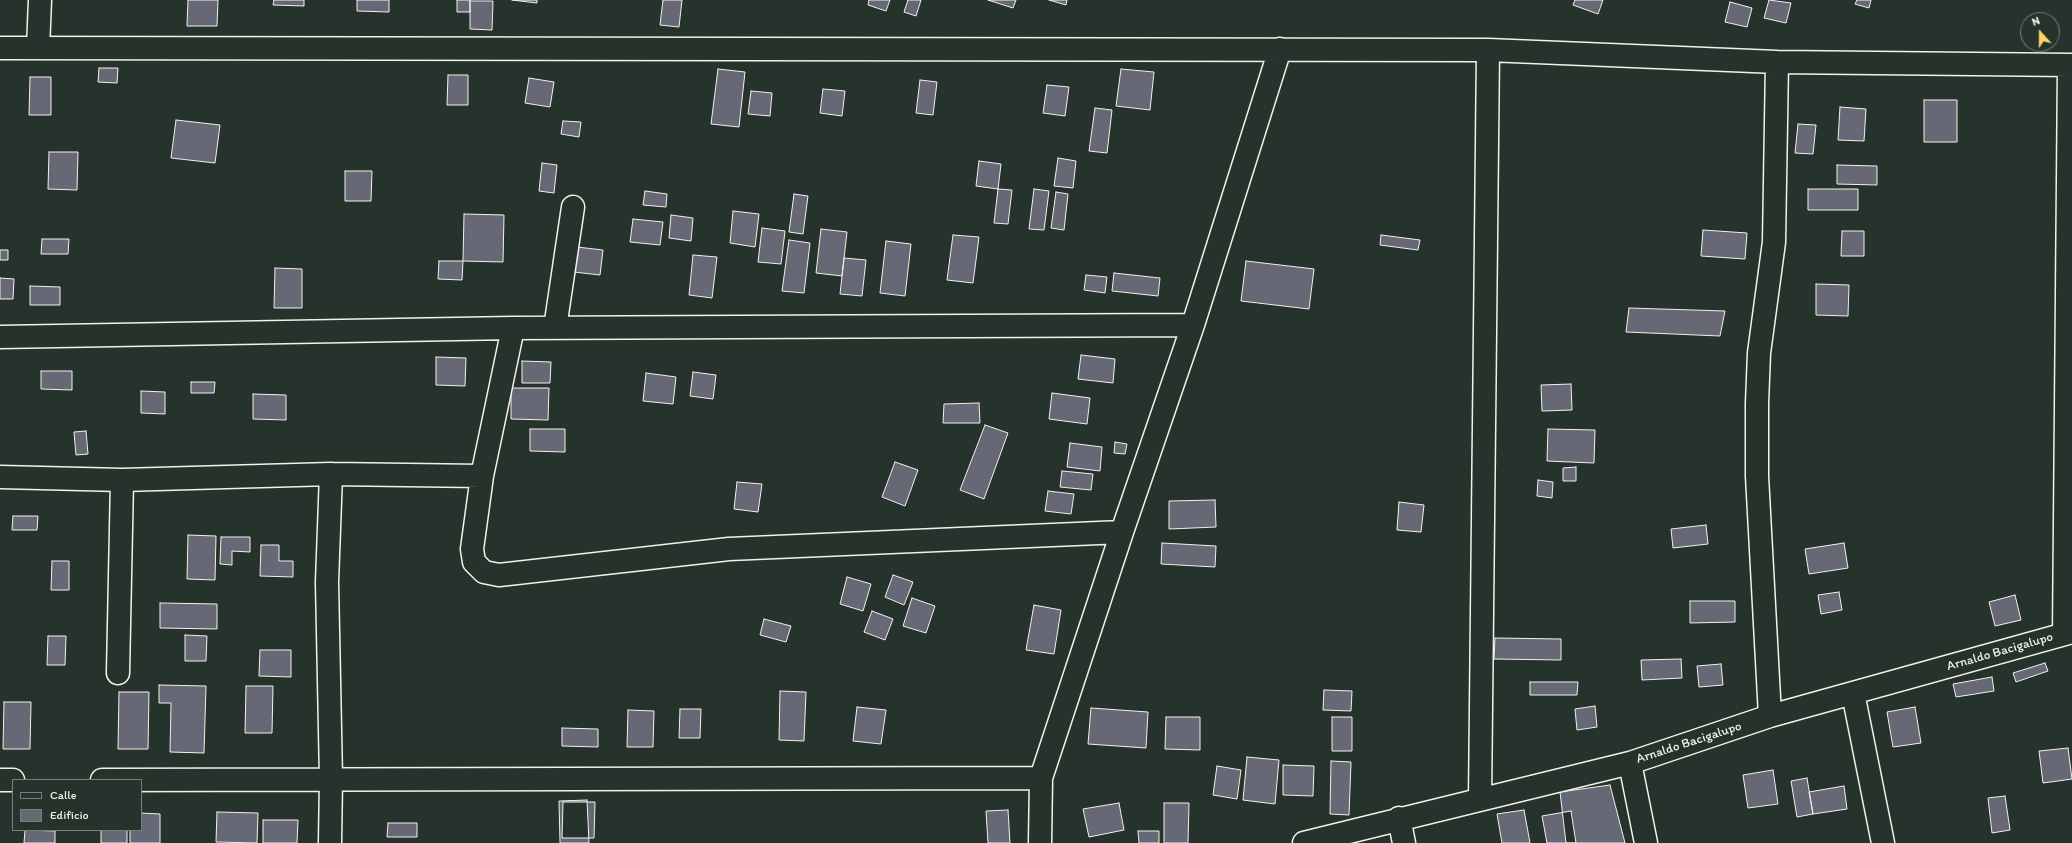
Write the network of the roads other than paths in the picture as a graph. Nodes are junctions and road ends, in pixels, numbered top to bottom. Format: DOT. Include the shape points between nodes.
graph roads {
  1 [pos="40,0"];
  2 [pos="0,48"];
  3 [pos="38,48"];
  4 [pos="1280,49"];
  5 [pos="1488,50"];
  6 [pos="1777,62"];
  7 [pos="2070,65"];
  8 [pos="572,208"];
  9 [pos="1193,325"];
  10 [pos="512,328"];
  11 [pos="555,328"];
  12 [pos="0,336"];
  13 [pos="331,474"];
  14 [pos="482,476"];
  15 [pos="0,477"];
  16 [pos="122,480"];
  17 [pos="1122,532"];
  18 [pos="2068,633"];
  19 [pos="118,673"];
  20 [pos="1853,693"];
  21 [pos="1770,716"];
  22 [pos="1630,762"];
  23 [pos="1042,778"];
  24 [pos="331,779"];
  25 [pos="0,780"];
  26 [pos="12,780"];
  27 [pos="142,780"];
  28 [pos="1480,799"];
  29 [pos="1399,818"];
  30 [pos="330,843"];
  31 [pos="1040,843"];
  32 [pos="1304,843"];
  33 [pos="1404,843"];
  34 [pos="1646,843"];
  35 [pos="1883,843"];
  1 -- 3 [label="street"];
  2 -- 3 [label="street"];
  3 -- 4 [label="street"];
  4 -- 5 [label="street"];
  4 -- 9 [label="street"];
  5 -- 6 [label="street"];
  5 -- 28 [label="street"];
  6 -- 7 [label="street"];
  6 -- 21 [label="street" via="1774,242 1759,353 1757,403 1757,476"];
  7 -- 18 [label="street"];
  8 -- 11 [label="street"];
  9 -- 11 [label="street"];
  9 -- 17 [label="street"];
  10 -- 11 [label="street"];
  10 -- 12 [label="street"];
  10 -- 14 [label="street"];
  13 -- 14 [label="street"];
  13 -- 16 [label="street"];
  13 -- 24 [label="street" via="328,582"];
  14 -- 17 [label="street" via="472,549 474,562 484,572 499,576 729,549"];
  15 -- 16 [label="street"];
  16 -- 19 [label="street"];
  17 -- 23 [label="street"];
  18 -- 20 [label="street, Arnaldo Bacigalupo"];
  20 -- 21 [label="street, Arnaldo Bacigalupo"];
  20 -- 35 [label="street"];
  21 -- 22 [label="street, Arnaldo Bacigalupo"];
  22 -- 28 [label="street, Arnaldo Bacigalupo"];
  22 -- 34 [label="street"];
  23 -- 24 [label="street"];
  23 -- 31 [label="street"];
  24 -- 27 [label="street"];
  24 -- 30 [label="street"];
  25 -- 26 [label="street"];
  28 -- 29 [label="street, Arnaldo Bacigalupo"];
  29 -- 32 [label="street, Arnaldo Bacigalupo"];
  29 -- 33 [label="street"];
}
